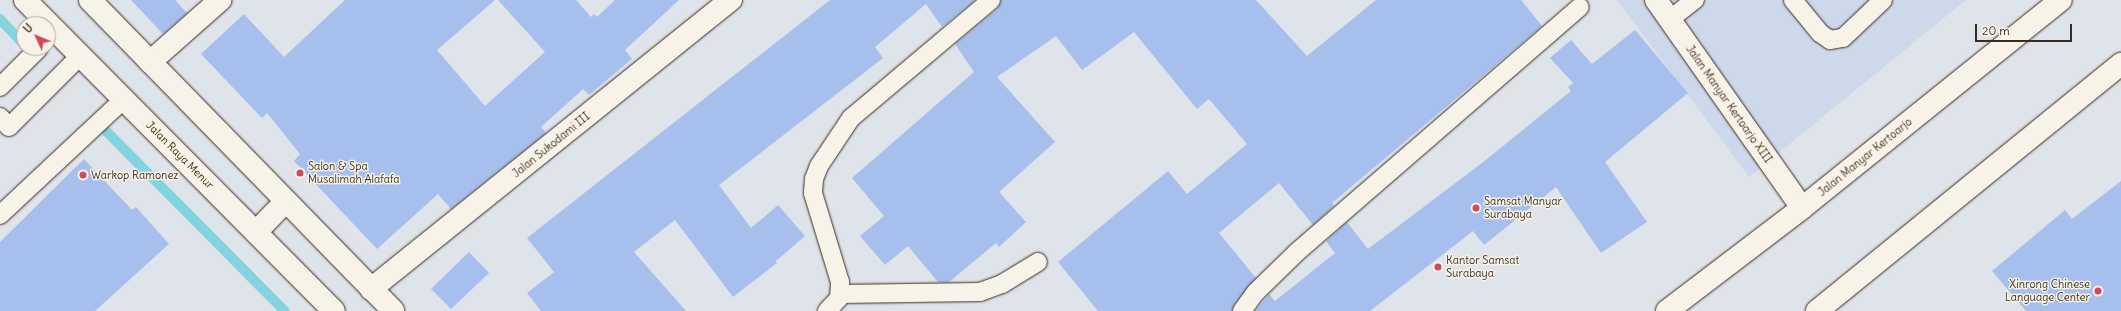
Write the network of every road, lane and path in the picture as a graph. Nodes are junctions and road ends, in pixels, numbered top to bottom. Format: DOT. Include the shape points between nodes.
graph roads {
  1 [pos="25,0"];
  2 [pos="90,0"];
  3 [pos="220,0"];
  4 [pos="731,0"];
  5 [pos="991,0"];
  6 [pos="1656,0"];
  7 [pos="1695,0"];
  8 [pos="1793,0"];
  9 [pos="1883,0"];
  10 [pos="2061,0"];
  11 [pos="1580,2"];
  12 [pos="37,16"];
  13 [pos="1669,20"];
  14 [pos="56,39"];
  15 [pos="81,55"];
  16 [pos="31,56"];
  17 [pos="150,62"];
  18 [pos="2121,64"];
  19 [pos="0,86"];
  20 [pos="124,99"];
  21 [pos="0,117"];
  22 [pos="286,201"];
  23 [pos="1802,208"];
  24 [pos="0,215"];
  25 [pos="256,232"];
  26 [pos="1038,262"];
  27 [pos="372,289"];
  28 [pos="840,294"];
  29 [pos="334,311"];
  30 [pos="393,311"];
  31 [pos="827,311"];
  32 [pos="1242,311"];
  33 [pos="1667,311"];
  34 [pos="1817,311"];
  1 -- 12 [label="main road, Jalan Raya Menur"];
  2 -- 17 [label="main road"];
  3 -- 17 [label="main road"];
  4 -- 27 [label="main road, Jalan Sukodami III"];
  5 -- 28 [label="lane" via="850,118 819,166 814,179 813,193 840,282"];
  6 -- 13 [label="main road, Jalan Manyar Kertoarjo XIII"];
  7 -- 13 [label="lane"];
  8 -- 9 [label="lane" via="1820,33 1830,40 1843,38"];
  10 -- 23 [label="main road, Jalan Manyar Kertoarjo"];
  11 -- 32 [label="lane" via="1297,252 1256,292"];
  13 -- 23 [label="main road, Jalan Manyar Kertoarjo XIII"];
  14 -- 15 [label="main road, Jalan Raya Menur"];
  15 -- 20 [label="main road, Jalan Raya Menur"];
  15 -- 21 [label="lane" via="9,127"];
  16 -- 19 [label="lane"];
  17 -- 22 [label="main road"];
  18 -- 34 [label="main road"];
  20 -- 24 [label="lane"];
  20 -- 25 [label="main road, Jalan Raya Menur"];
  22 -- 25 [label="main road"];
  22 -- 27 [label="main road"];
  23 -- 33 [label="main road, Jalan Manyar Kertoarjo"];
  25 -- 29 [label="main road, Jalan Raya Menur"];
  26 -- 28 [label="lane" via="1002,284 980,292"];
  27 -- 30 [label="main road"];
  28 -- 31 [label="lane"];
}
